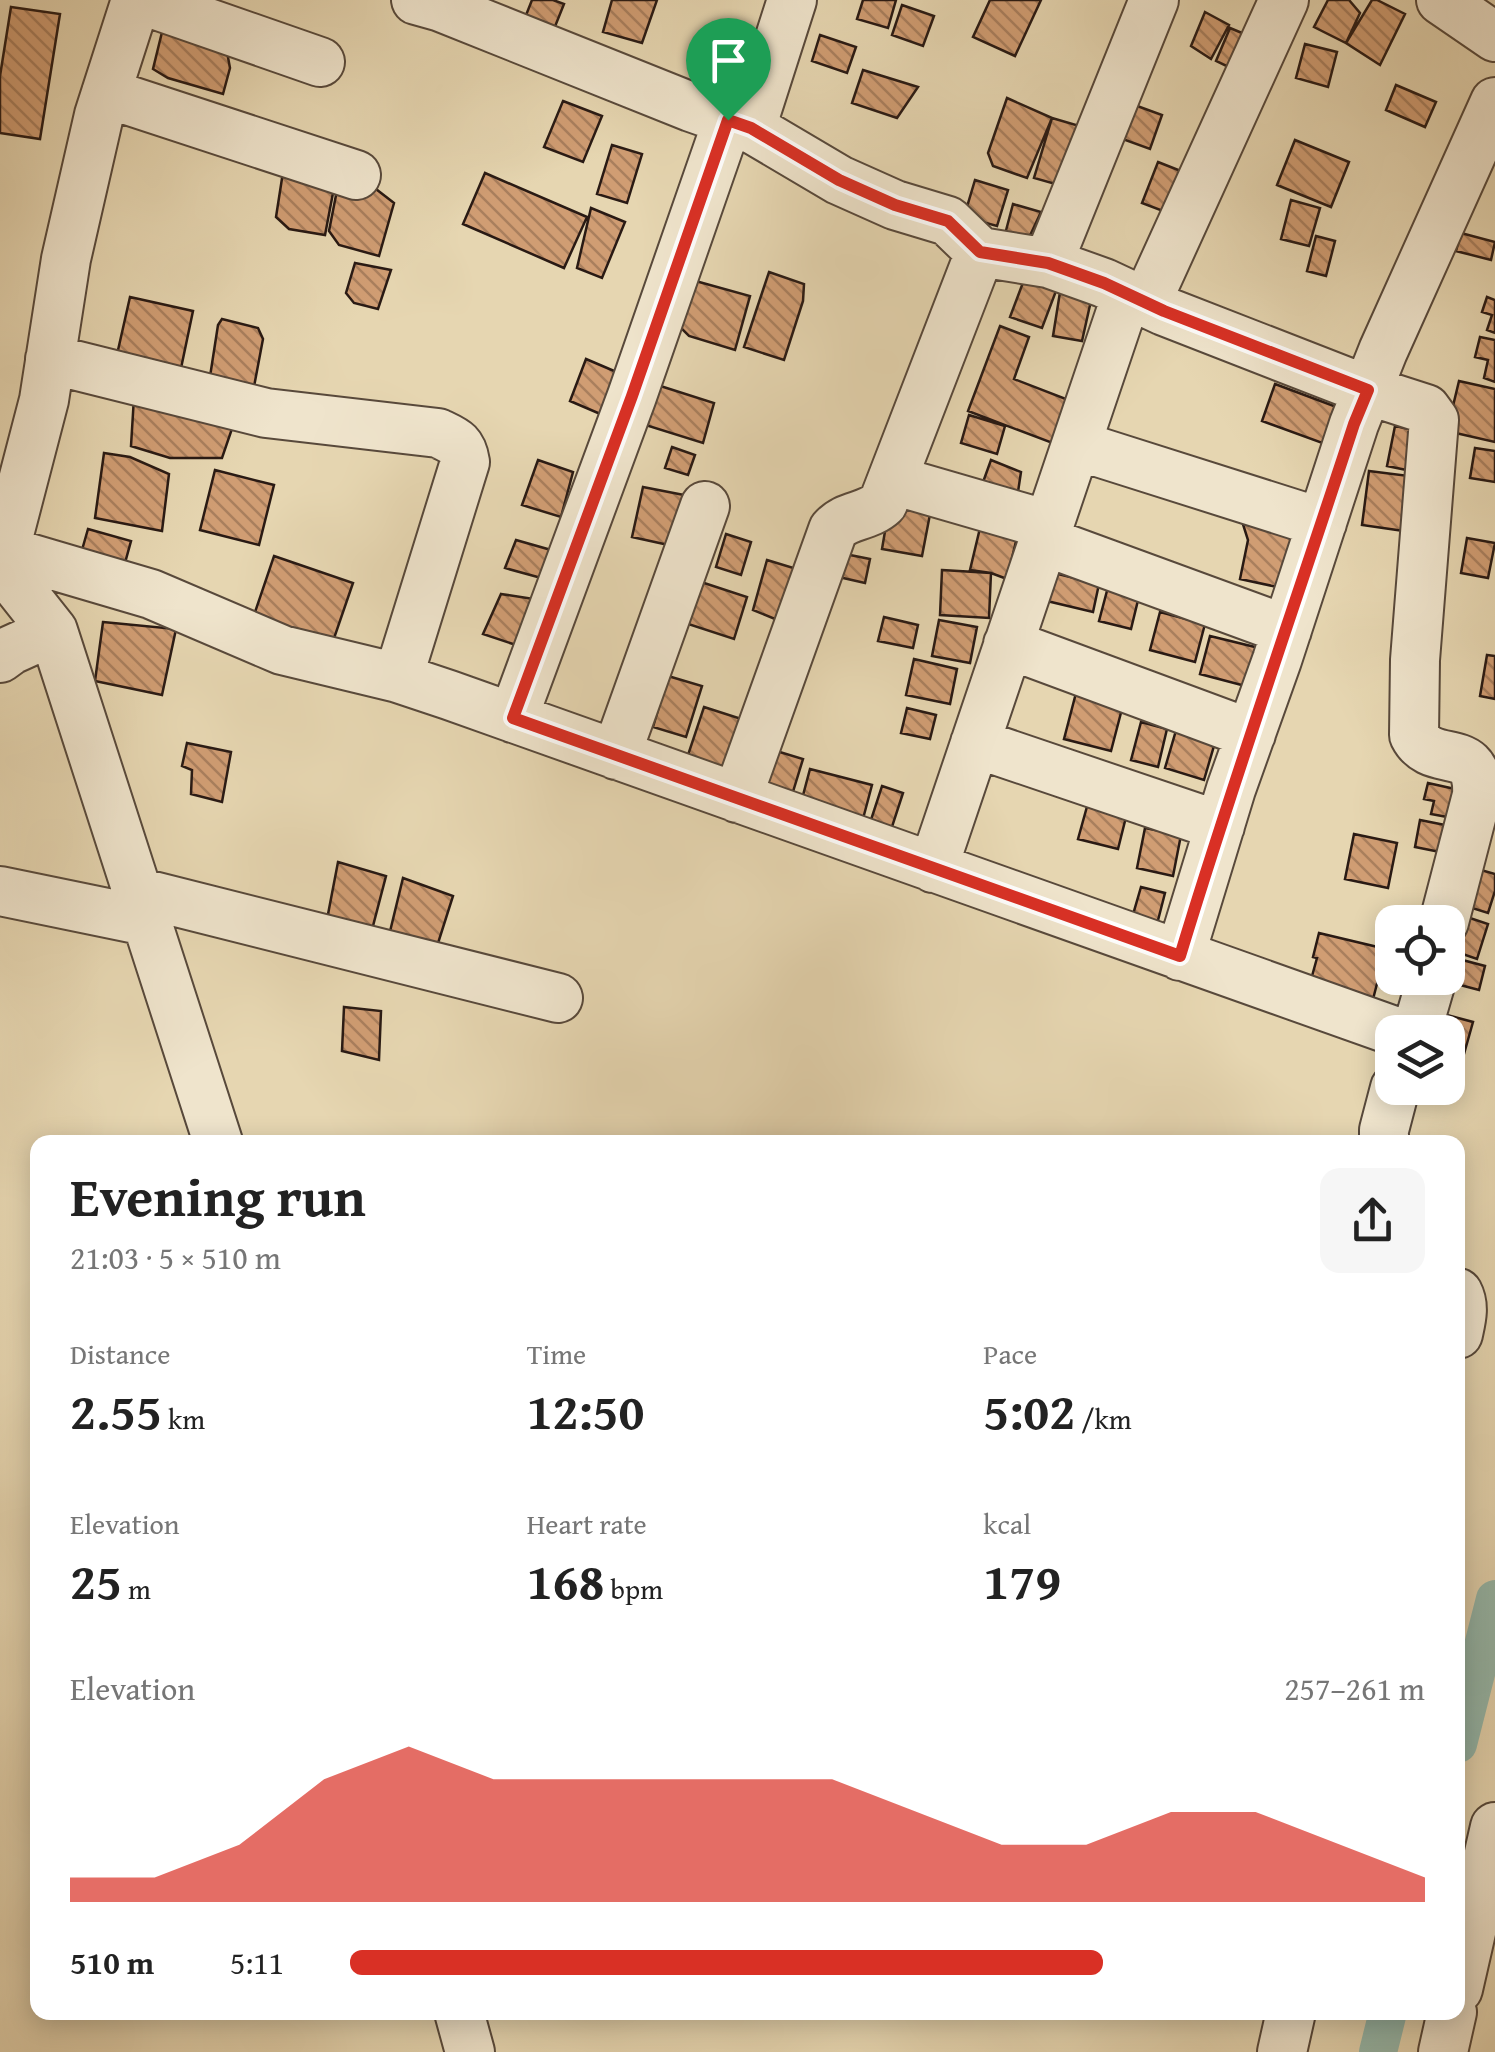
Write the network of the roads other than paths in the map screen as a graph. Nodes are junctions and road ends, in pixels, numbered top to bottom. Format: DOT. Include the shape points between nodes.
graph roads {
  1 [pos="139,0"];
  2 [pos="416,0"];
  3 [pos="792,0"];
  4 [pos="1154,0"];
  5 [pos="1284,0"];
  6 [pos="1441,0"];
  7 [pos="1495,37"];
  8 [pos="320,62"];
  9 [pos="106,93"];
  10 [pos="1495,102"];
  11 [pos="740,124"];
  12 [pos="356,174"];
  13 [pos="980,252"];
  14 [pos="1048,263"];
  15 [pos="1136,299"];
  16 [pos="50,359"];
  17 [pos="1368,390"];
  18 [pos="1076,444"];
  19 [pos="893,480"];
  20 [pos="705,506"];
  21 [pos="1322,524"];
  22 [pos="1046,533"];
  23 [pos="2,560"];
  24 [pos="53,630"];
  25 [pos="1287,630"];
  26 [pos="1008,644"];
  27 [pos="0,658"];
  28 [pos="398,678"];
  29 [pos="513,718"];
  30 [pos="1251,734"];
  31 [pos="975,743"];
  32 [pos="616,755"];
  33 [pos="737,798"];
  34 [pos="1220,826"];
  35 [pos="933,868"];
  36 [pos="0,891"];
  37 [pos="1448,905"];
  38 [pos="142,907"];
  39 [pos="1180,956"];
  40 [pos="558,998"];
  41 [pos="1375,1025"];
  42 [pos="1391,1105"];
  43 [pos="216,1135"];
  44 [pos="1384,1135"];
  45 [pos="1495,1827"];
  46 [pos="1465,1958"];
  47 [pos="462,2020"];
  48 [pos="1289,2020"];
  49 [pos="1450,2020"];
  50 [pos="470,2052"];
  51 [pos="1282,2052"];
  52 [pos="1443,2052"];
  1 -- 8 [label="street"];
  1 -- 9 [label="street"];
  2 -- 11 [label="street"];
  3 -- 11 [label="street"];
  4 -- 14 [label="street"];
  5 -- 15 [label="street"];
  6 -- 7 [label="street"];
  9 -- 12 [label="street"];
  9 -- 16 [label="street"];
  10 -- 17 [label="street"];
  11 -- 13 [label="street" via="839,180 948,221"];
  11 -- 29 [label="street"];
  13 -- 14 [label="street"];
  13 -- 19 [label="street"];
  14 -- 15 [label="street"];
  15 -- 17 [label="street"];
  15 -- 18 [label="street"];
  16 -- 23 [label="street"];
  16 -- 28 [label="street" via="266,413 454,440 465,462"];
  17 -- 21 [label="street"];
  17 -- 37 [label="street" via="1426,409 1434,420 1414,735 1426,749 1474,767 1478,778"];
  18 -- 21 [label="street"];
  18 -- 22 [label="street"];
  19 -- 22 [label="street"];
  19 -- 33 [label="street" via="874,512 832,530"];
  20 -- 32 [label="street"];
  21 -- 25 [label="street"];
  22 -- 25 [label="street"];
  22 -- 26 [label="street"];
  23 -- 24 [label="street"];
  23 -- 28 [label="street" via="152,594 282,650"];
  24 -- 27 [label="street"];
  24 -- 38 [label="street"];
  25 -- 30 [label="street"];
  26 -- 30 [label="street"];
  26 -- 31 [label="street"];
  28 -- 29 [label="street"];
  29 -- 32 [label="street"];
  30 -- 34 [label="street"];
  31 -- 34 [label="street"];
  31 -- 35 [label="street"];
  32 -- 33 [label="street"];
  33 -- 35 [label="street"];
  34 -- 39 [label="street"];
  35 -- 39 [label="street"];
  36 -- 38 [label="street"];
  38 -- 40 [label="street"];
  38 -- 43 [label="street"];
  39 -- 41 [label="street"];
  42 -- 44 [label="street"];
  45 -- 46 [label="street"];
  47 -- 50 [label="street"];
  48 -- 51 [label="street"];
  49 -- 52 [label="street"];
}
